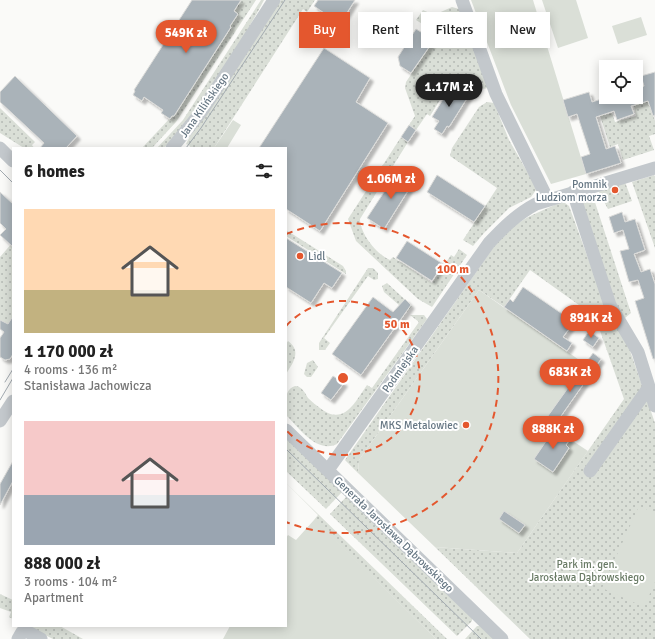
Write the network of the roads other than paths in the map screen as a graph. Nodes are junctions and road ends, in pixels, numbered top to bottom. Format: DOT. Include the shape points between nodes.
graph roads {
  1 [pos="274,0"];
  2 [pos="462,0"];
  3 [pos="173,147"];
  4 [pos="0,148"];
  5 [pos="12,160"];
  6 [pos="655,168"];
  7 [pos="573,192"];
  8 [pos="548,200"];
  9 [pos="649,387"];
  10 [pos="12,403"];
  11 [pos="655,406"];
  12 [pos="0,421"];
  13 [pos="287,431"];
  14 [pos="328,470"];
  15 [pos="590,471"];
  16 [pos="22,635"];
  17 [pos="41,639"];
  18 [pos="502,639"];
  1 -- 3 [label="street, Jana Kilińskiego" via="202,111"];
  2 -- 8 [label="street" via="496,94"];
  4 -- 5 [label="street"];
  6 -- 7 [label="street, Podmiejska"];
  7 -- 8 [label="street, Podmiejska"];
  7 -- 9 [label="street" via="610,305 638,352"];
  8 -- 14 [label="street, Podmiejska" via="524,211 489,243"];
  9 -- 11 [label="street"];
  9 -- 15 [label="street"];
  10 -- 12 [label="street"];
  13 -- 14 [label="street, Generała Jarosława Dąbrowskiego"];
  14 -- 18 [label="street, Generała Jarosława Dąbrowskiego"];
  16 -- 17 [label="street"];
}
